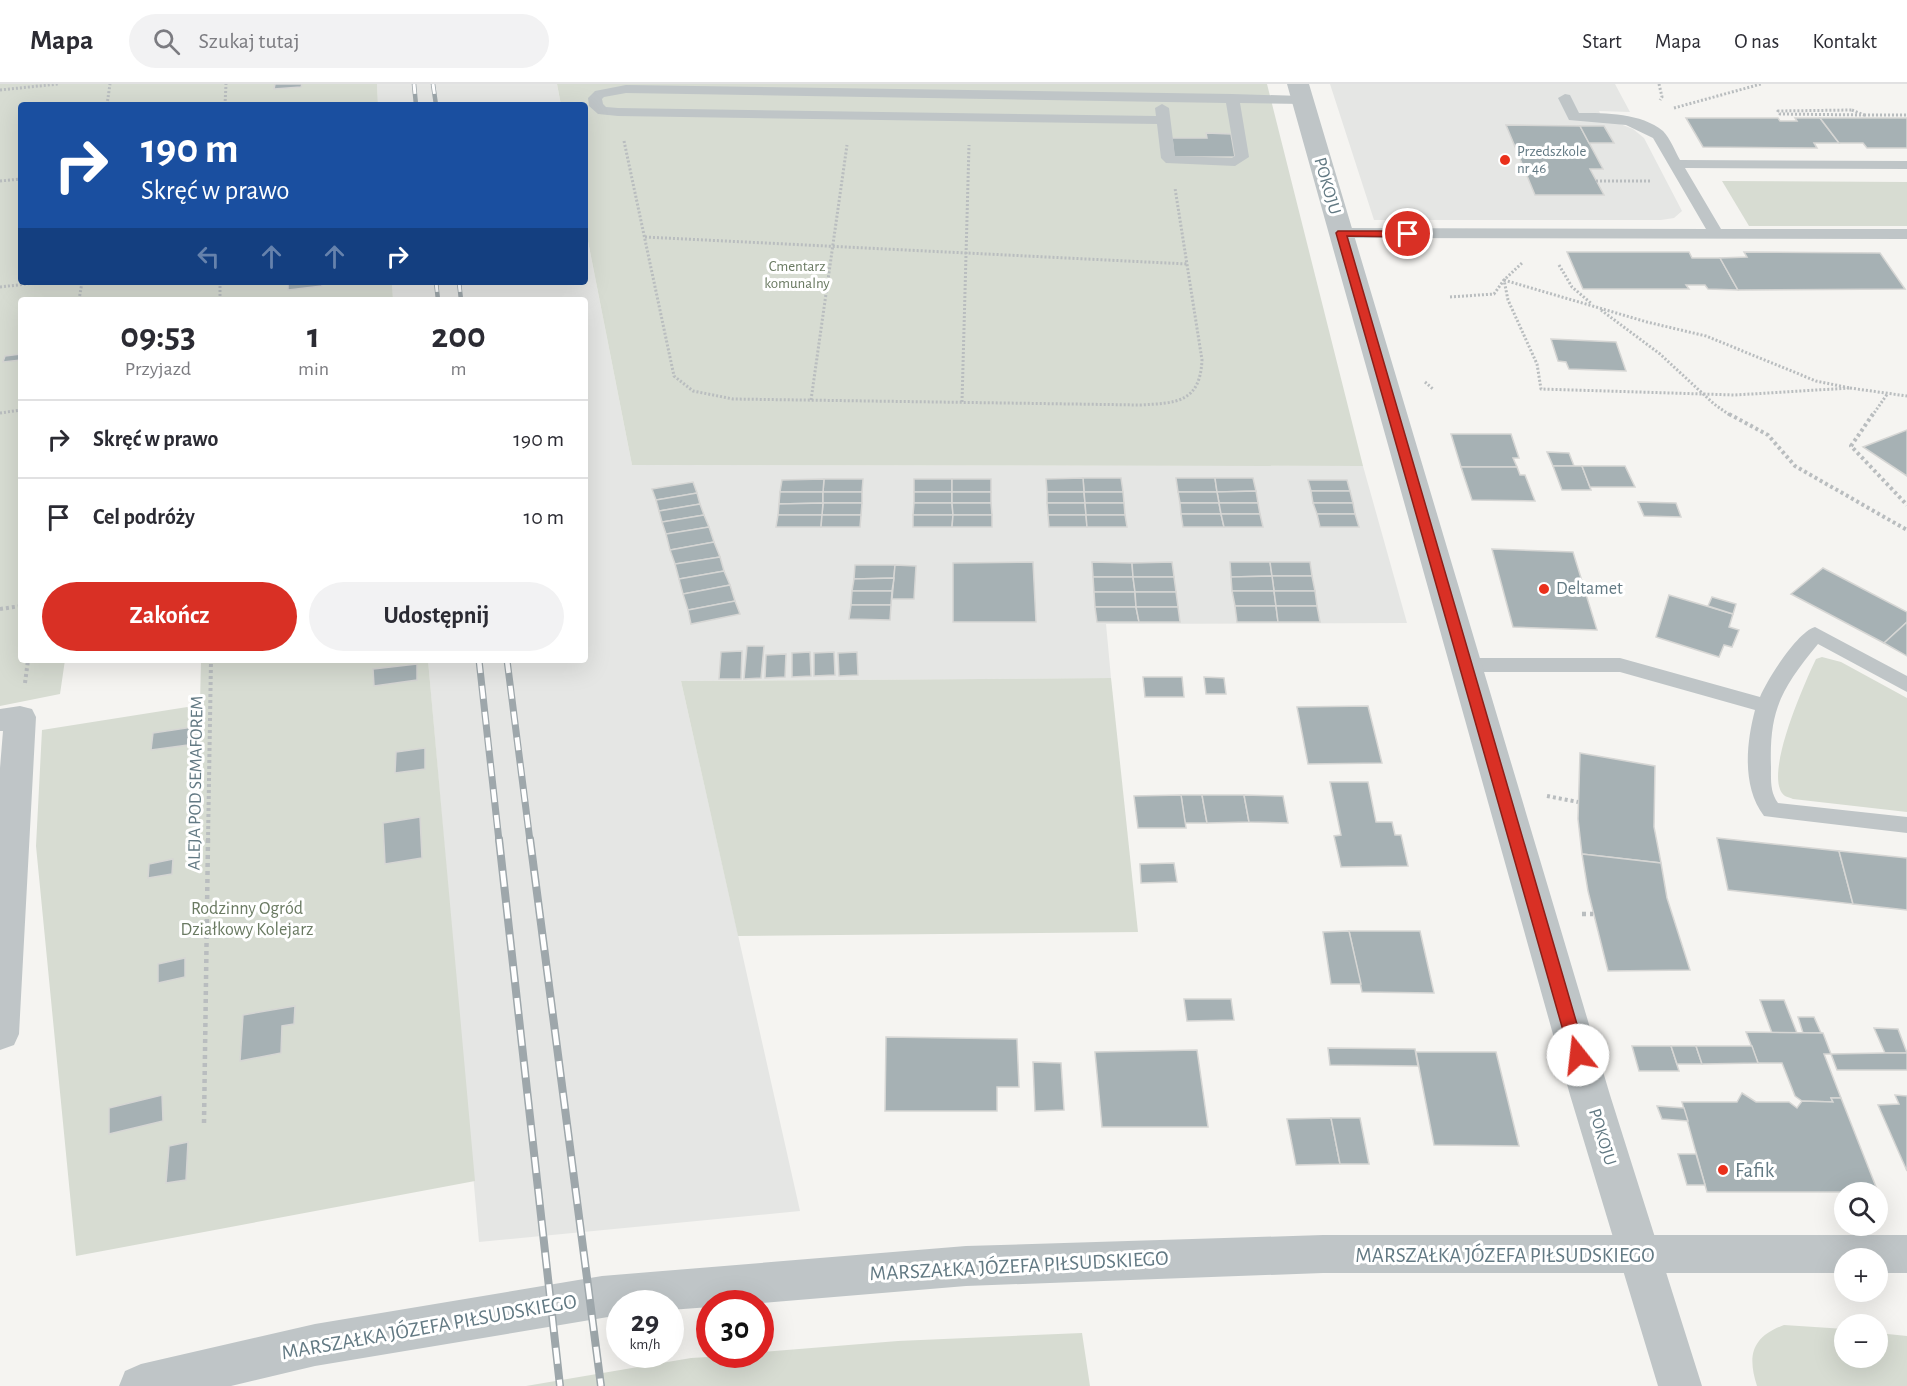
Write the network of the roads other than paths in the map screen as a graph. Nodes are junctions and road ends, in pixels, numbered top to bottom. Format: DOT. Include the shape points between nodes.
graph roads {
  1 [pos="1300,92"];
  2 [pos="1160,96"];
  3 [pos="1232,98"];
  4 [pos="1565,98"];
  5 [pos="1163,120"];
  6 [pos="1677,164"];
  7 [pos="1907,165"];
  8 [pos="1341,233"];
  9 [pos="1716,234"];
  10 [pos="1907,234"];
  11 [pos="1466,665"];
  12 [pos="1907,685"];
  13 [pos="1765,706"];
  14 [pos="0,720"];
  15 [pos="1907,825"];
  16 [pos="0,1034"];
  17 [pos="1907,1254"];
  18 [pos="1639,1255"];
  19 [pos="141,1386"];
  20 [pos="1680,1386"];
  1 -- 3 [label="lane"];
  1 -- 8 [label="street, POKOJU"];
  2 -- 3 [label="lane"];
  2 -- 5 [label="lane"];
  2 -- 5 [label="lane" via="627,89 600,94 595,99 596,106 603,111 618,112"];
  3 -- 5 [label="lane" via="1242,157 1235,162 1171,160"];
  4 -- 6 [label="lane" via="1574,117 1645,124 1659,135"];
  6 -- 7 [label="lane"];
  6 -- 9 [label="lane"];
  8 -- 9 [label="lane"];
  8 -- 11 [label="street, POKOJU"];
  9 -- 10 [label="lane"];
  11 -- 13 [label="lane" via="1620,665"];
  11 -- 18 [label="street, POKOJU"];
  12 -- 13 [label="lane" via="1815,634 1777,682"];
  13 -- 15 [label="lane" via="1759,735 1761,797 1772,810"];
  14 -- 16 [label="street" via="20,717"];
  17 -- 18 [label="street, MARSZAŁKA JÓZEFA PIŁSUDSKIEGO"];
  18 -- 19 [label="street, MARSZAŁKA JÓZEFA PIŁSUDSKIEGO" via="1323,1254 1139,1259 966,1266 719,1285 602,1296 398,1330 315,1345"];
  18 -- 20 [label="street, POKOJU"];
}
